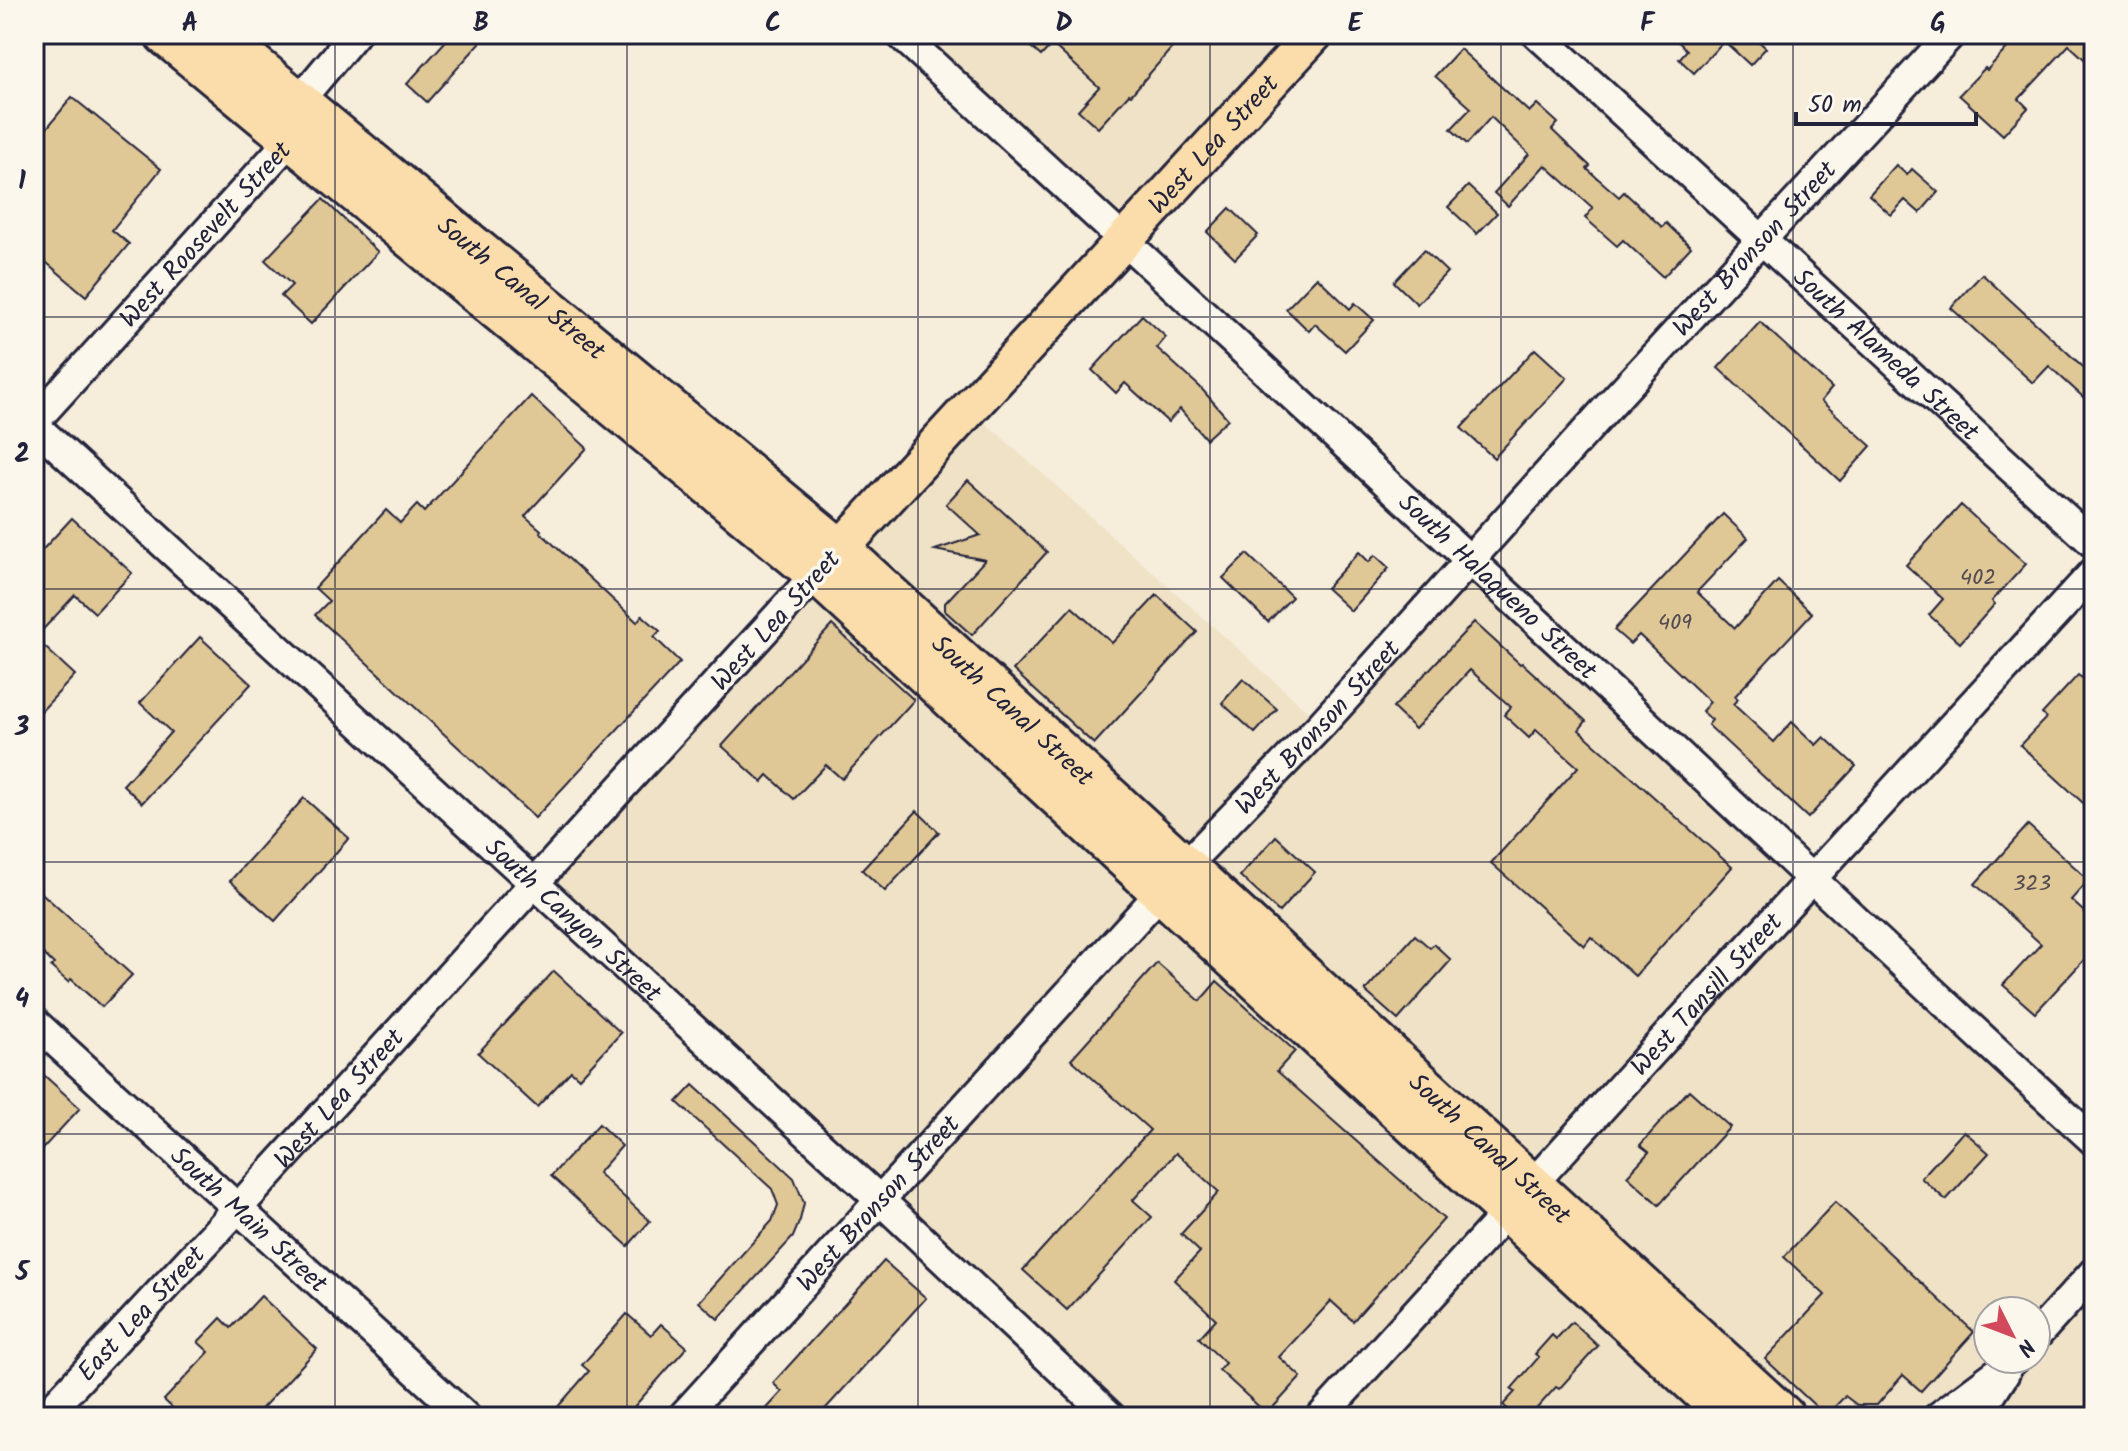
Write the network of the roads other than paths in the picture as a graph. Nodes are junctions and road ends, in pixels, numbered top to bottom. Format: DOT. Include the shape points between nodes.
graph roads {
  1 [pos="166,34"];
  2 [pos="215,34"];
  3 [pos="355,34"];
  4 [pos="900,34"];
  5 [pos="1314,34"];
  6 [pos="1537,34"];
  7 [pos="1951,34"];
  8 [pos="294,120"];
  9 [pos="1761,240"];
  10 [pos="1124,241"];
  11 [pos="34,424"];
  12 [pos="2094,544"];
  13 [pos="1470,559"];
  14 [pos="828,561"];
  15 [pos="2094,572"];
  16 [pos="1813,878"];
  17 [pos="1173,879"];
  18 [pos="533,884"];
  19 [pos="34,1022"];
  20 [pos="2094,1141"];
  21 [pos="1519,1198"];
  22 [pos="880,1200"];
  23 [pos="238,1208"];
  24 [pos="2094,1272"];
  25 [pos="2052,1318"];
  26 [pos="1993,1375"];
  27 [pos="2004,1375"];
  28 [pos="44,1417"];
  29 [pos="466,1417"];
  30 [pos="682,1417"];
  31 [pos="1111,1417"];
  32 [pos="1321,1417"];
  33 [pos="1732,1417"];
  34 [pos="1783,1417"];
  35 [pos="1938,1417"];
  36 [pos="1977,1417"];
  1 -- 8 [label="highway, South Canal Street"];
  2 -- 8 [label="highway, South Canal Street"];
  3 -- 8 [label="street, West Roosevelt Street"];
  4 -- 10 [label="street, South Halagueno Street"];
  5 -- 10 [label="main road, West Lea Street"];
  6 -- 9 [label="street, South Alameda Street"];
  7 -- 9 [label="street, West Bronson Street"];
  8 -- 11 [label="street, West Roosevelt Street"];
  8 -- 14 [label="highway, South Canal Street"];
  9 -- 12 [label="street, South Alameda Street"];
  9 -- 13 [label="street, West Bronson Street"];
  10 -- 13 [label="street, South Halagueno Street"];
  10 -- 14 [label="main road, West Lea Street"];
  11 -- 18 [label="street, South Canyon Street"];
  13 -- 16 [label="street, South Halagueno Street"];
  13 -- 17 [label="street, West Bronson Street"];
  14 -- 17 [label="highway, South Canal Street"];
  14 -- 18 [label="street, West Lea Street"];
  15 -- 16 [label="street, West Tansill Street"];
  16 -- 20 [label="street, South Halagueno Street"];
  16 -- 21 [label="street, West Tansill Street"];
  17 -- 21 [label="highway, South Canal Street"];
  17 -- 22 [label="street, West Bronson Street"];
  18 -- 22 [label="street, South Canyon Street"];
  18 -- 23 [label="street, West Lea Street"];
  19 -- 23 [label="street, South Main Street"];
  21 -- 32 [label="street, West Tansill Street"];
  21 -- 33 [label="highway, South Canal Street"];
  21 -- 34 [label="highway, South Canal Street" via="1585,1233"];
  22 -- 30 [label="street, West Bronson Street"];
  22 -- 31 [label="street, South Canyon Street"];
  23 -- 28 [label="street, East Lea Street"];
  23 -- 29 [label="street, South Main Street"];
  24 -- 25 [label="street"];
  26 -- 35 [label="street"];
  27 -- 36 [label="street"];
}
